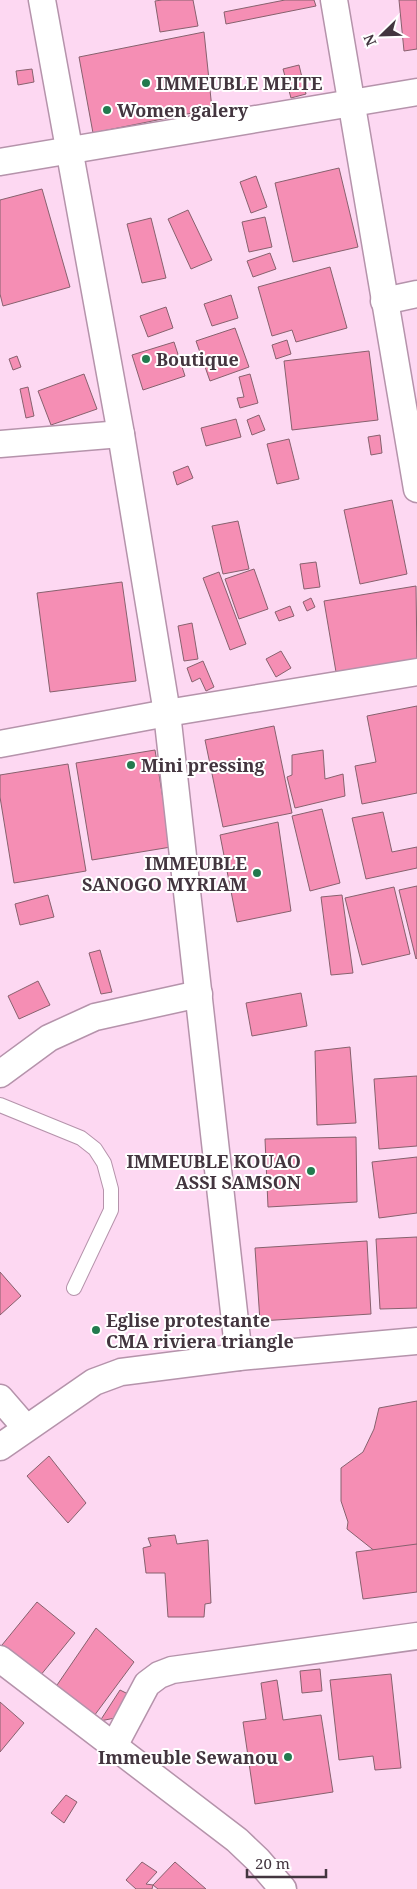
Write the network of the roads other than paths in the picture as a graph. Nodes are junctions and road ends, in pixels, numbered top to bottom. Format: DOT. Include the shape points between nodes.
graph roads {
  1 [pos="42,0"];
  2 [pos="334,0"];
  3 [pos="417,92"];
  4 [pos="350,103"];
  5 [pos="71,150"];
  6 [pos="0,162"];
  7 [pos="417,294"];
  8 [pos="384,301"];
  9 [pos="121,434"];
  10 [pos="0,444"];
  11 [pos="417,490"];
  12 [pos="417,672"];
  13 [pos="167,713"];
  14 [pos="0,744"];
  15 [pos="199,994"];
  16 [pos="0,1074"];
  17 [pos="0,1105"];
  18 [pos="74,1288"];
  19 [pos="417,1340"];
  20 [pos="240,1357"];
  21 [pos="0,1398"];
  22 [pos="26,1428"];
  23 [pos="0,1447"];
  24 [pos="417,1636"];
  25 [pos="0,1659"];
  26 [pos="114,1746"];
  27 [pos="283,1889"];
  1 -- 5 [label="street"];
  2 -- 4 [label="street"];
  3 -- 4 [label="street"];
  4 -- 5 [label="street"];
  4 -- 8 [label="street"];
  5 -- 6 [label="street"];
  5 -- 9 [label="street"];
  7 -- 8 [label="street"];
  8 -- 11 [label="street"];
  9 -- 10 [label="street"];
  9 -- 13 [label="street"];
  12 -- 13 [label="street"];
  13 -- 14 [label="street"];
  13 -- 15 [label="street"];
  15 -- 16 [label="street" via="95,1017 49,1038"];
  15 -- 20 [label="street"];
  17 -- 18 [label="lane" via="81,1138 95,1148 104,1163 111,1189 111,1210"];
  19 -- 20 [label="street"];
  20 -- 22 [label="street" via="121,1372 94,1382"];
  21 -- 22 [label="street"];
  22 -- 23 [label="street"];
  24 -- 26 [label="street" via="172,1670 147,1684"];
  25 -- 26 [label="street"];
  26 -- 27 [label="street" via="237,1840"];
}
